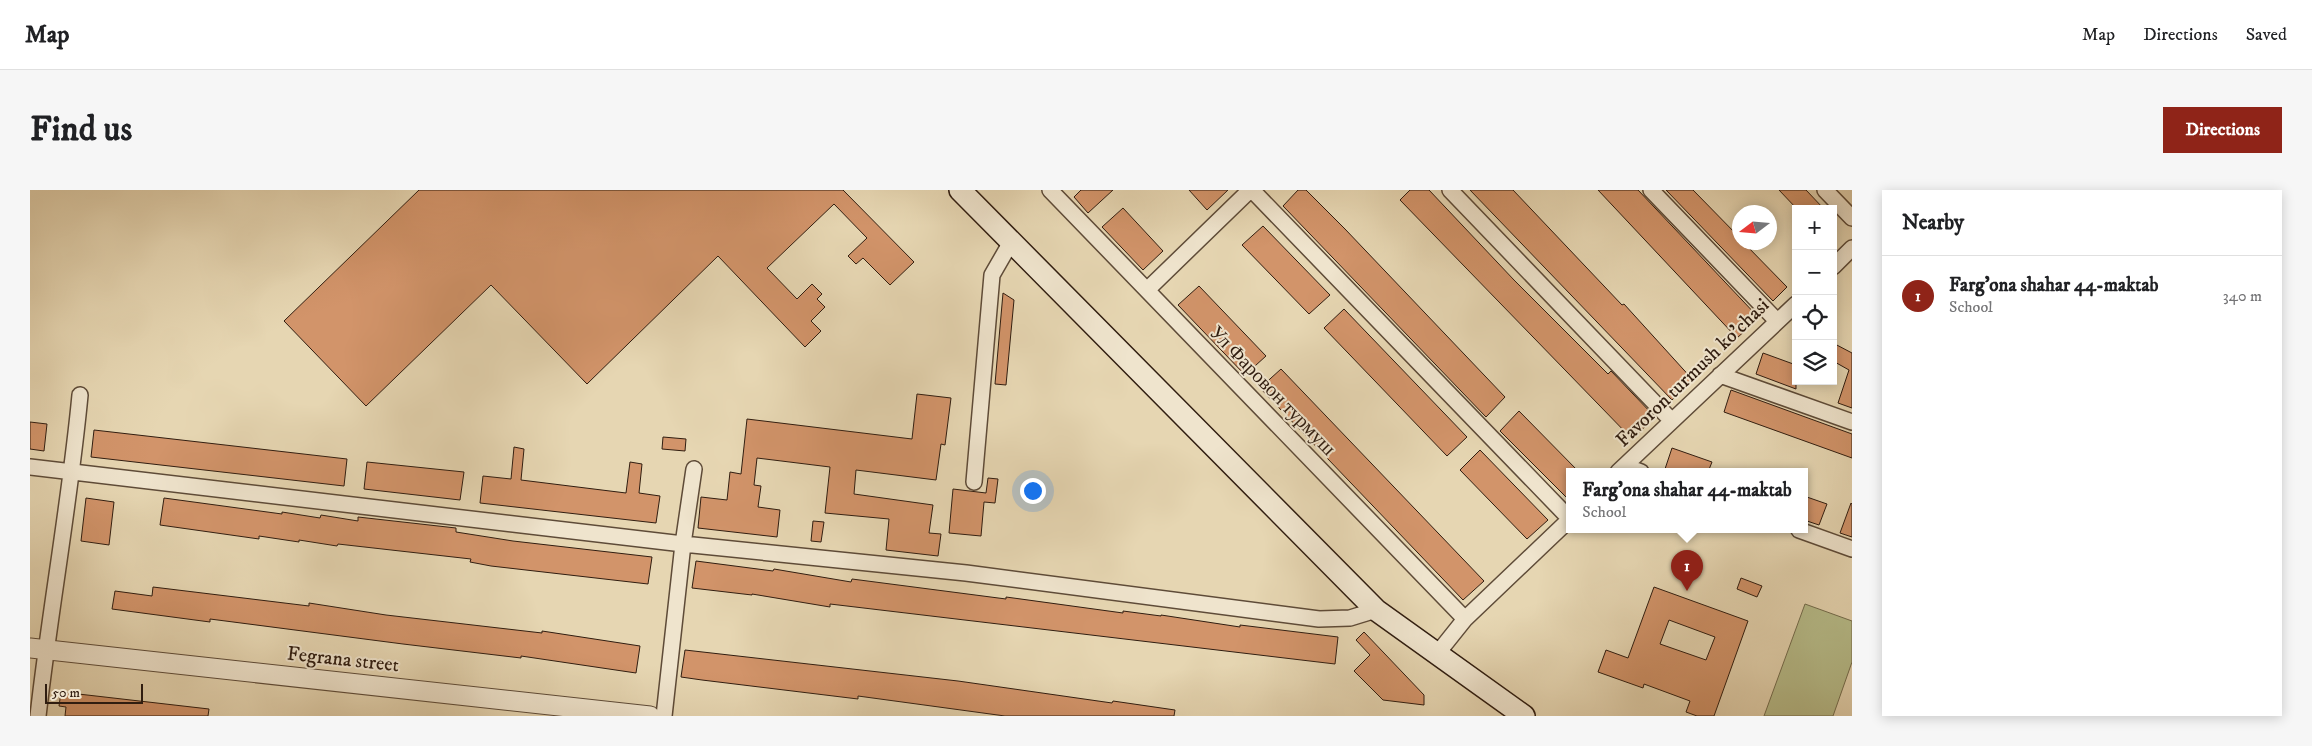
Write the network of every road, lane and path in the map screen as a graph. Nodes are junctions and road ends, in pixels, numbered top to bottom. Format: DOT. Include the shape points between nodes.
graph roads {
  1 [pos="960,190"];
  2 [pos="1050,190"];
  3 [pos="1251,190"];
  4 [pos="1450,190"];
  5 [pos="1651,190"];
  6 [pos="1825,190"];
  7 [pos="1852,218"];
  8 [pos="1012,242"];
  9 [pos="1852,248"];
  10 [pos="1837,263"];
  11 [pos="1147,290"];
  12 [pos="1792,307"];
  13 [pos="1777,320"];
  14 [pos="1720,375"];
  15 [pos="80,395"];
  16 [pos="1672,421"];
  17 [pos="1852,422"];
  18 [pos="30,467"];
  19 [pos="1623,468"];
  20 [pos="694,469"];
  21 [pos="73,472"];
  22 [pos="974,482"];
  23 [pos="1566,515"];
  24 [pos="1566,523"];
  25 [pos="1807,533"];
  26 [pos="683,544"];
  27 [pos="1852,549"];
  28 [pos="1376,610"];
  29 [pos="1465,619"];
  30 [pos="38,649"];
  31 [pos="1437,654"];
  32 [pos="1515,712"];
  33 [pos="38,716"];
  34 [pos="650,716"];
  35 [pos="664,716"];
  1 -- 8 [label="main road"];
  2 -- 11 [label="street, Ул Фаровон турмуш"];
  3 -- 11 [label="street"];
  3 -- 23 [label="street"];
  4 -- 16 [label="street"];
  5 -- 13 [label="street"];
  6 -- 7 [label="street"];
  8 -- 22 [label="street" via="992,275"];
  8 -- 28 [label="main road"];
  9 -- 10 [label="street"];
  11 -- 29 [label="street, Ул Фаровон турмуш"];
  12 -- 13 [label="street, Favoron turmush ko'chasi"];
  13 -- 14 [label="street, Favoron turmush ko'chasi"];
  14 -- 16 [label="street, Favoron turmush ko'chasi"];
  14 -- 17 [label="street"];
  15 -- 21 [label="street"];
  16 -- 19 [label="street, Favoron turmush ko'chasi"];
  18 -- 21 [label="street"];
  20 -- 26 [label="street"];
  21 -- 26 [label="street"];
  21 -- 30 [label="street"];
  24 -- 29 [label="street"];
  25 -- 27 [label="street"];
  26 -- 28 [label="street" via="966,574 1319,619 1350,618"];
  26 -- 35 [label="street"];
  28 -- 31 [label="main road"];
  29 -- 31 [label="street"];
  30 -- 33 [label="street"];
  30 -- 34 [label="street, Fegrana street"];
  31 -- 32 [label="main road"];
}
